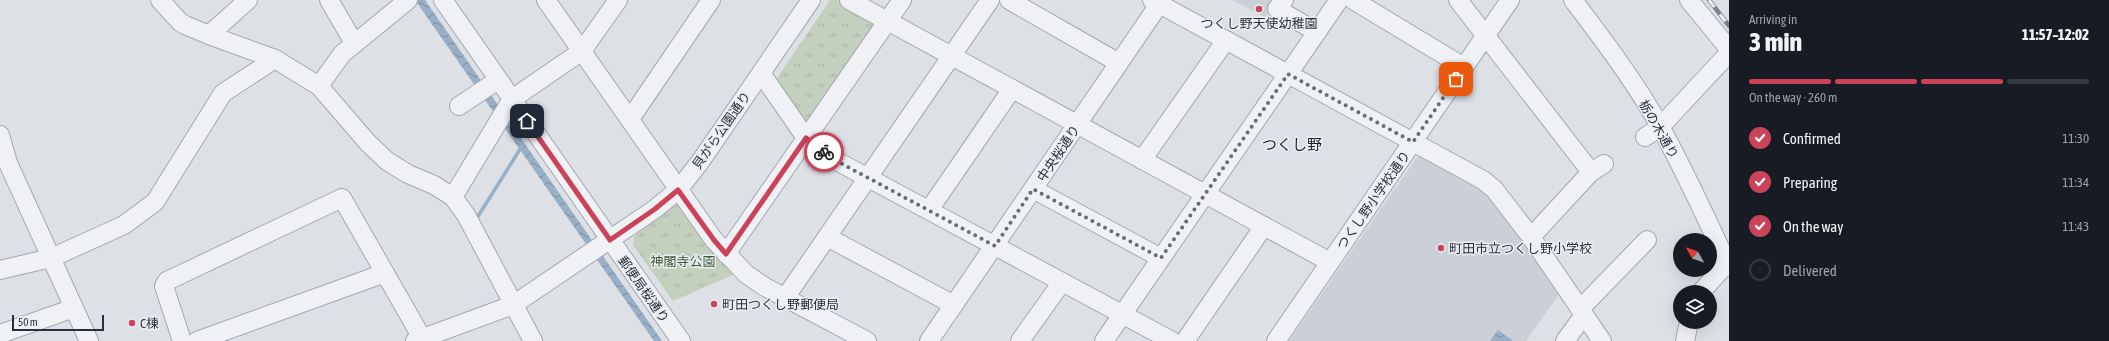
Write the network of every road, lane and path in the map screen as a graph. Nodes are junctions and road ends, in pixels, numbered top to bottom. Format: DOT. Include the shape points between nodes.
graph roads {
  1 [pos="160,0"];
  2 [pos="248,0"];
  3 [pos="329,0"];
  4 [pos="408,0"];
  5 [pos="443,0"];
  6 [pos="546,0"];
  7 [pos="618,0"];
  8 [pos="711,0"];
  9 [pos="811,0"];
  10 [pos="849,0"];
  11 [pos="902,0"];
  12 [pos="990,0"];
  13 [pos="1009,0"];
  14 [pos="1284,0"];
  15 [pos="1339,0"];
  16 [pos="1354,0"];
  17 [pos="1458,0"];
  18 [pos="1510,0"];
  19 [pos="1573,0"];
  20 [pos="1689,0"];
  21 [pos="1158,1"];
  22 [pos="887,21"];
  23 [pos="1317,32"];
  24 [pos="209,35"];
  25 [pos="1486,35"];
  26 [pos="1226,40"];
  27 [pos="354,43"];
  28 [pos="1729,49"];
  29 [pos="582,51"];
  30 [pos="1729,53"];
  31 [pos="952,56"];
  32 [pos="275,58"];
  33 [pos="1119,63"];
  34 [pos="1464,67"];
  35 [pos="761,73"];
  36 [pos="1288,74"];
  37 [pos="318,86"];
  38 [pos="488,87"];
  39 [pos="1012,89"];
  40 [pos="512,99"];
  41 [pos="459,106"];
  42 [pos="630,119"];
  43 [pos="1077,124"];
  44 [pos="1660,127"];
  45 [pos="0,135"];
  46 [pos="806,138"];
  47 [pos="1645,138"];
  48 [pos="1413,142"];
  49 [pos="1142,160"];
  50 [pos="4,163"];
  51 [pos="869,178"];
  52 [pos="1033,189"];
  53 [pos="678,190"];
  54 [pos="1205,194"];
  55 [pos="453,197"];
  56 [pos="929,210"];
  57 [pos="1264,226"];
  58 [pos="827,237"];
  59 [pos="1531,237"];
  60 [pos="610,240"];
  61 [pos="1647,240"];
  62 [pos="995,246"];
  63 [pos="726,254"];
  64 [pos="51,258"];
  65 [pos="1161,258"];
  66 [pos="1330,262"];
  67 [pos="1728,264"];
  68 [pos="0,270"];
  69 [pos="385,273"];
  70 [pos="1062,282"];
  71 [pos="1708,285"];
  72 [pos="785,298"];
  73 [pos="513,305"];
  74 [pos="954,305"];
  75 [pos="74,308"];
  76 [pos="1582,312"];
  77 [pos="1122,314"];
  78 [pos="1688,329"];
  79 [pos="0,334"];
  80 [pos="418,340"];
  81 [pos="89,341"];
  82 [pos="182,341"];
  83 [pos="197,341"];
  84 [pos="534,341"];
  85 [pos="681,341"];
  86 [pos="867,341"];
  87 [pos="930,341"];
  88 [pos="1020,341"];
  89 [pos="1104,341"];
  90 [pos="1172,341"];
  91 [pos="1185,341"];
  92 [pos="1276,341"];
  93 [pos="1565,341"];
  94 [pos="1602,341"];
  95 [pos="1685,341"];
  1 -- 24 [label="street" via="180,22"];
  2 -- 24 [label="street"];
  3 -- 27 [label="street"];
  4 -- 27 [label="street"];
  5 -- 38 [label="street, 郵便局桜通り"];
  6 -- 29 [label="street"];
  7 -- 29 [label="street"];
  8 -- 42 [label="street"];
  9 -- 35 [label="street, 貝がら公園通り"];
  10 -- 22 [label="street"];
  11 -- 22 [label="street"];
  12 -- 31 [label="street"];
  13 -- 33 [label="street"];
  14 -- 23 [label="street" via="1277,9"];
  15 -- 23 [label="street"];
  16 -- 34 [label="street"];
  17 -- 25 [label="street"];
  18 -- 25 [label="street, つくし野小学校通り"];
  19 -- 44 [label="street, 栃の木通り" via="1619,63"];
  20 -- 28 [label="street"];
  21 -- 26 [label="street"];
  21 -- 33 [label="street, 中央桜通り"];
  22 -- 31 [label="street"];
  22 -- 46 [label="street"];
  23 -- 36 [label="street"];
  24 -- 32 [label="street"];
  25 -- 34 [label="street, つくし野小学校通り"];
  25 -- 59 [label="street" via="1598,168"];
  26 -- 36 [label="street"];
  26 -- 49 [label="street"];
  27 -- 37 [label="street" via="342,54"];
  29 -- 40 [label="street"];
  29 -- 42 [label="street"];
  30 -- 44 [label="street"];
  31 -- 39 [label="street"];
  31 -- 51 [label="street"];
  32 -- 37 [label="street"];
  32 -- 64 [label="street" via="223,93 155,202 124,226"];
  33 -- 43 [label="street, 中央桜通り"];
  34 -- 48 [label="street, つくし野小学校通り"];
  35 -- 46 [label="street"];
  35 -- 53 [label="street, 貝がら公園通り"];
  36 -- 48 [label="street"];
  36 -- 54 [label="street"];
  37 -- 55 [label="street" via="387,161"];
  38 -- 40 [label="street, 郵便局桜通り"];
  38 -- 41 [label="street"];
  39 -- 43 [label="street"];
  39 -- 56 [label="street"];
  40 -- 55 [label="street"];
  40 -- 60 [label="street, 郵便局桜通り"];
  42 -- 53 [label="street"];
  43 -- 49 [label="street"];
  43 -- 52 [label="street, 中央桜通り"];
  44 -- 47 [label="street"];
  44 -- 67 [label="street, 栃の木通り"];
  45 -- 50 [label="street"];
  46 -- 51 [label="street" via="833,159"];
  46 -- 63 [label="street"];
  48 -- 59 [label="street" via="1483,180 1494,189"];
  48 -- 66 [label="street, つくし野小学校通り"];
  49 -- 54 [label="street"];
  50 -- 64 [label="street"];
  51 -- 56 [label="street"];
  51 -- 58 [label="street"];
  52 -- 62 [label="street, 中央桜通り"];
  52 -- 65 [label="street"];
  53 -- 60 [label="street, 貝がら公園通り"];
  53 -- 63 [label="street"];
  54 -- 57 [label="street"];
  54 -- 65 [label="street"];
  55 -- 73 [label="street" via="466,215"];
  56 -- 62 [label="street"];
  57 -- 66 [label="street"];
  57 -- 91 [label="street"];
  58 -- 72 [label="street"];
  58 -- 74 [label="street"];
  59 -- 76 [label="street"];
  60 -- 73 [label="street, 貝がら公園通り"];
  60 -- 85 [label="street, 郵便局桜通り"];
  61 -- 76 [label="street"];
  62 -- 70 [label="street"];
  62 -- 74 [label="street, 中央桜通り"];
  63 -- 72 [label="street" via="746,274"];
  64 -- 68 [label="street"];
  64 -- 75 [label="street"];
  65 -- 77 [label="street"];
  66 -- 92 [label="street, つくし野小学校通り"];
  67 -- 71 [label="street"];
  69 -- 80 [label="street"];
  69 -- 82 [label="street" via="342,198 167,281 164,286"];
  69 -- 83 [label="street"];
  70 -- 77 [label="street"];
  70 -- 88 [label="street"];
  72 -- 86 [label="street"];
  73 -- 80 [label="street, 貝がら公園通り"];
  73 -- 84 [label="street"];
  74 -- 87 [label="street, 中央桜通り"];
  75 -- 79 [label="street"];
  75 -- 81 [label="street"];
  76 -- 93 [label="street"];
  76 -- 94 [label="street"];
  77 -- 89 [label="street"];
  77 -- 90 [label="street"];
  78 -- 95 [label="street"];
}
